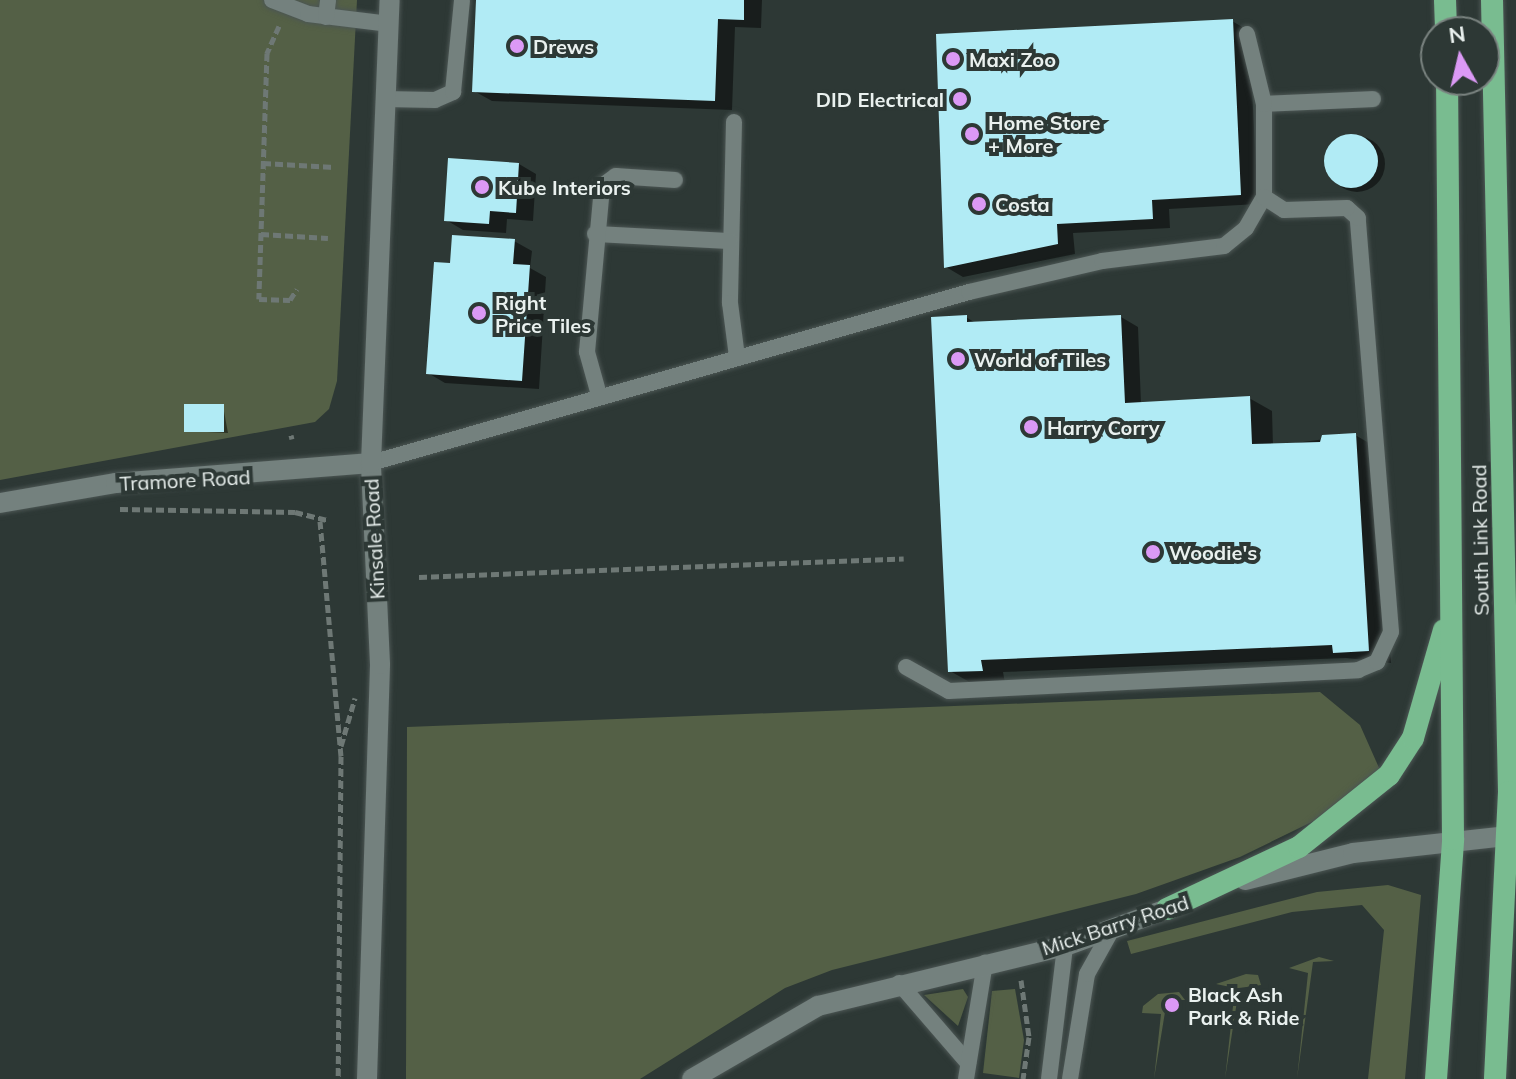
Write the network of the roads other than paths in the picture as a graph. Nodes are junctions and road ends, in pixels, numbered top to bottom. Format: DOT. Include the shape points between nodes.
graph roads {
  1 [pos="390,0"];
  2 [pos="462,0"];
  3 [pos="1492,0"];
  4 [pos="276,3"];
  5 [pos="327,8"];
  6 [pos="389,24"];
  7 [pos="1247,34"];
  8 [pos="1447,96"];
  9 [pos="384,99"];
  10 [pos="1373,99"];
  11 [pos="1264,104"];
  12 [pos="734,122"];
  13 [pos="675,180"];
  14 [pos="1264,197"];
  15 [pos="595,234"];
  16 [pos="730,241"];
  17 [pos="737,357"];
  18 [pos="599,395"];
  19 [pos="371,463"];
  20 [pos="0,503"];
  21 [pos="1452,599"];
  22 [pos="906,667"];
  23 [pos="1512,836"];
  24 [pos="1453,839"];
  25 [pos="1167,909"];
  26 [pos="1511,921"];
  27 [pos="1111,931"];
  28 [pos="1065,946"];
  29 [pos="991,962"];
  30 [pos="899,983"];
  31 [pos="967,1071"];
  32 [pos="367,1079"];
  33 [pos="692,1079"];
  34 [pos="1049,1079"];
  35 [pos="1070,1079"];
  36 [pos="1436,1079"];
  37 [pos="1495,1079"];
  1 -- 6 [label="street, Kinsale Road"];
  2 -- 9 [label="lane" via="453,92 435,100"];
  3 -- 23 [label="highway, South Link Road"];
  4 -- 5 [label="lane" via="308,14"];
  5 -- 6 [label="lane"];
  6 -- 9 [label="street, Kinsale Road"];
  7 -- 11 [label="lane"];
  8 -- 21 [label="highway"];
  9 -- 19 [label="street, Kinsale Road"];
  10 -- 11 [label="lane"];
  11 -- 14 [label="lane"];
  12 -- 16 [label="lane"];
  13 -- 15 [label="lane" via="608,179"];
  14 -- 17 [label="lane" via="1246,228 1214,249 1069,268"];
  14 -- 22 [label="lane" via="1284,210 1347,208 1358,218 1391,632 1377,662 1358,670 949,691"];
  15 -- 16 [label="lane"];
  15 -- 18 [label="lane" via="587,352"];
  16 -- 17 [label="lane"];
  17 -- 18 [label="lane"];
  18 -- 19 [label="lane"];
  19 -- 20 [label="street, Tramore Road" via="116,483"];
  19 -- 32 [label="street, Kinsale Road" via="380,664"];
  21 -- 24 [label="highway"];
  21 -- 25 [label="highway" via="1426,703 1389,775 1299,847"];
  23 -- 24 [label="street, Mick Barry Road"];
  23 -- 26 [label="highway, South Link Road"];
  24 -- 25 [label="street, Mick Barry Road" via="1302,863"];
  24 -- 36 [label="highway"];
  25 -- 27 [label="street, Mick Barry Road"];
  26 -- 37 [label="highway, South Link Road"];
  27 -- 28 [label="street, Mick Barry Road"];
  27 -- 35 [label="lane" via="1087,974"];
  28 -- 29 [label="street, Mick Barry Road"];
  28 -- 34 [label="lane"];
  29 -- 30 [label="street, Mick Barry Road"];
  29 -- 31 [label="lane"];
  30 -- 31 [label="lane"];
  30 -- 33 [label="street, Mick Barry Road" via="797,1015"];
}
